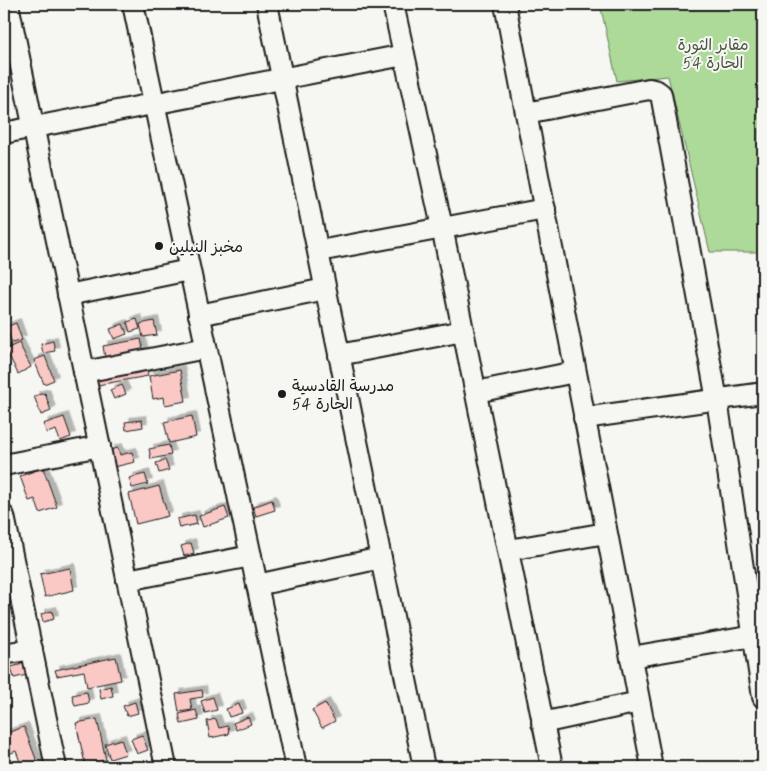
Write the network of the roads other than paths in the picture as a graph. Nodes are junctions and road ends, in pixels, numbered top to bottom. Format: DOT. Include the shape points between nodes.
graph roads {
  1 [pos="8,4"];
  2 [pos="133,4"];
  3 [pos="267,4"];
  4 [pos="393,4"];
  5 [pos="505,4"];
  6 [pos="404,55"];
  7 [pos="283,79"];
  8 [pos="154,104"];
  9 [pos="526,113"];
  10 [pos="33,128"];
  11 [pos="4,134"];
  12 [pos="545,208"];
  13 [pos="442,227"];
  14 [pos="319,251"];
  15 [pos="190,270"];
  16 [pos="325,289"];
  17 [pos="68,295"];
  18 [pos="199,315"];
  19 [pos="463,331"];
  20 [pos="206,348"];
  21 [pos="339,355"];
  22 [pos="84,372"];
  23 [pos="575,372"];
  24 [pos="476,392"];
  25 [pos="763,394"];
  26 [pos="717,400"];
  27 [pos="584,418"];
  28 [pos="100,446"];
  29 [pos="4,466"];
  30 [pos="4,516"];
  31 [pos="606,533"];
  32 [pos="509,550"];
  33 [pos="250,556"];
  34 [pos="381,558"];
  35 [pos="127,580"];
  36 [pos="257,585"];
  37 [pos="754,636"];
  38 [pos="32,649"];
  39 [pos="4,654"];
  40 [pos="630,657"];
  41 [pos="763,697"];
  42 [pos="639,702"];
  43 [pos="542,723"];
  44 [pos="162,766"];
  45 [pos="56,767"];
  46 [pos="296,767"];
  47 [pos="424,767"];
  48 [pos="552,767"];
  49 [pos="652,767"];
  1 -- 10 [label="street"];
  2 -- 8 [label="street"];
  3 -- 7 [label="street"];
  4 -- 6 [label="street"];
  5 -- 9 [label="street"];
  6 -- 7 [label="street"];
  6 -- 13 [label="street"];
  7 -- 8 [label="street"];
  7 -- 14 [label="street"];
  8 -- 10 [label="street"];
  8 -- 15 [label="street"];
  9 -- 12 [label="street"];
  9 -- 26 [label="street" via="649,89 661,94"];
  10 -- 11 [label="street"];
  10 -- 17 [label="street"];
  12 -- 13 [label="street"];
  12 -- 23 [label="street"];
  13 -- 14 [label="street"];
  13 -- 19 [label="street"];
  14 -- 16 [label="street"];
  15 -- 17 [label="street"];
  15 -- 18 [label="street"];
  16 -- 18 [label="street"];
  16 -- 21 [label="street"];
  17 -- 22 [label="street"];
  18 -- 20 [label="street"];
  19 -- 21 [label="street"];
  19 -- 24 [label="street"];
  20 -- 22 [label="street"];
  20 -- 33 [label="street"];
  21 -- 34 [label="street"];
  22 -- 28 [label="street"];
  23 -- 24 [label="street"];
  23 -- 27 [label="street"];
  24 -- 32 [label="street"];
  25 -- 26 [label="street"];
  26 -- 27 [label="street"];
  26 -- 37 [label="street"];
  27 -- 31 [label="street"];
  28 -- 29 [label="street"];
  28 -- 35 [label="street"];
  30 -- 38 [label="street"];
  31 -- 32 [label="street"];
  31 -- 40 [label="street"];
  32 -- 43 [label="street"];
  33 -- 35 [label="street"];
  33 -- 36 [label="street"];
  34 -- 36 [label="street"];
  34 -- 47 [label="street"];
  35 -- 44 [label="street"];
  36 -- 46 [label="street"];
  37 -- 40 [label="street"];
  37 -- 41 [label="street"];
  38 -- 39 [label="street"];
  38 -- 45 [label="street"];
  40 -- 42 [label="street"];
  42 -- 43 [label="street"];
  42 -- 49 [label="street"];
  43 -- 48 [label="street"];
}
